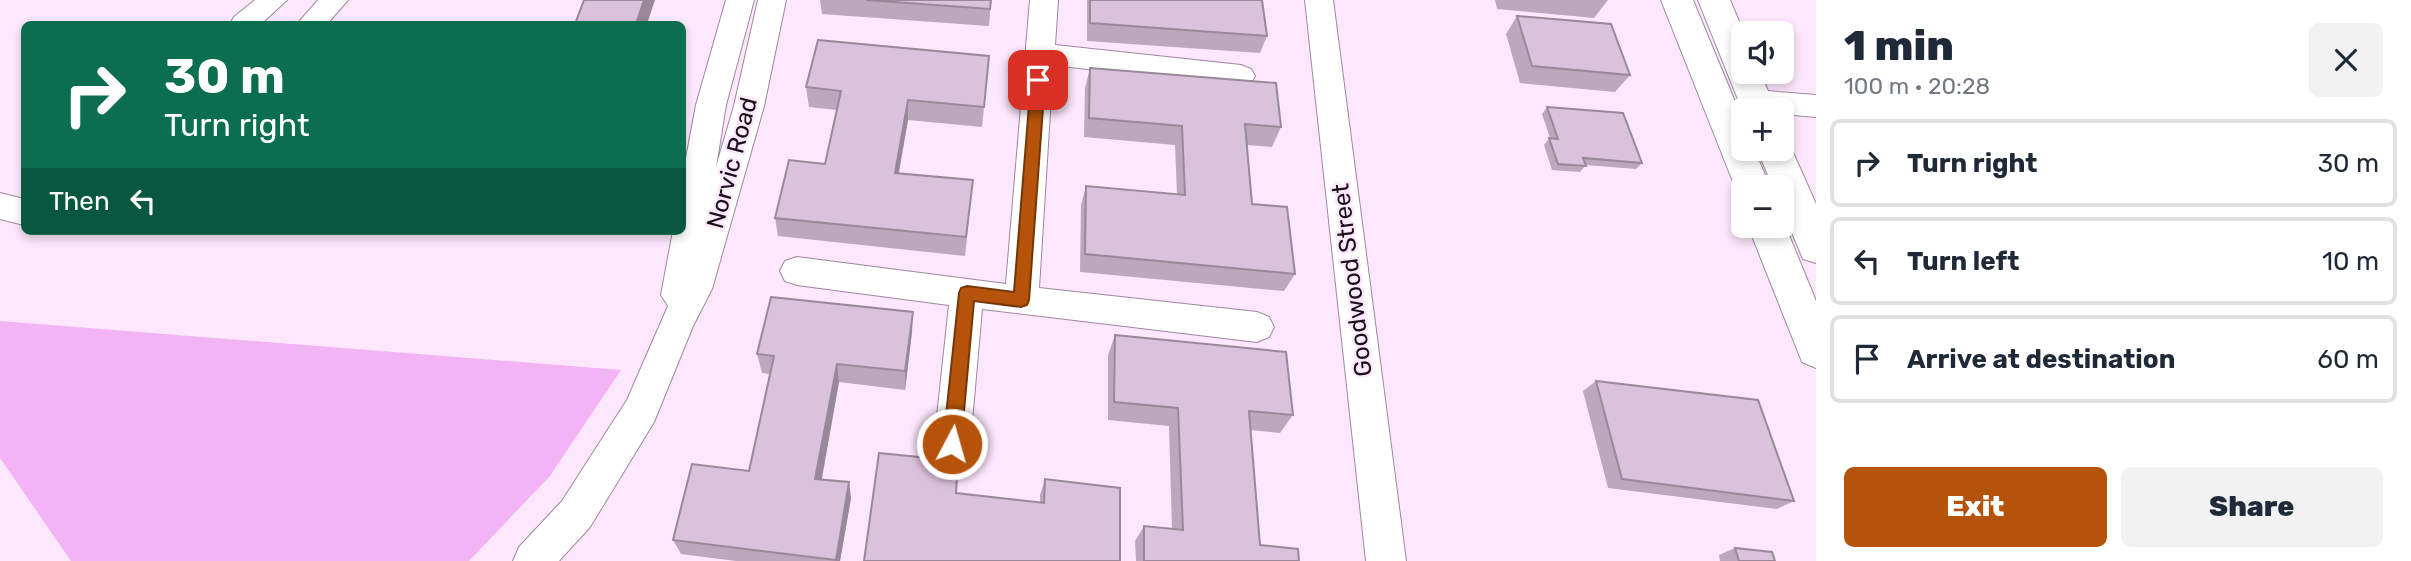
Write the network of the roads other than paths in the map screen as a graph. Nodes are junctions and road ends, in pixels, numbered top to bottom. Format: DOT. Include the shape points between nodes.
graph roads {
  1 [pos="273,0"];
  2 [pos="334,0"];
  3 [pos="740,0"];
  4 [pos="772,0"];
  5 [pos="1044,0"];
  6 [pos="1319,0"];
  7 [pos="1677,0"];
  8 [pos="1714,0"];
  9 [pos="248,21"];
  10 [pos="314,21"];
  11 [pos="1040,53"];
  12 [pos="1241,76"];
  13 [pos="1750,89"];
  14 [pos="697,105"];
  15 [pos="749,106"];
  16 [pos="1816,106"];
  17 [pos="1780,161"];
  18 [pos="1747,175"];
  19 [pos="0,206"];
  20 [pos="21,211"];
  21 [pos="686,222"];
  22 [pos="685,235"];
  23 [pos="1772,238"];
  24 [pos="1816,248"];
  25 [pos="796,271"];
  26 [pos="967,293"];
  27 [pos="1021,300"];
  28 [pos="677,321"];
  29 [pos="1257,327"];
  30 [pos="1816,350"];
  31 [pos="952,444"];
  32 [pos="533,561"];
  33 [pos="1386,561"];
  1 -- 9 [label="street"];
  2 -- 10 [label="street"];
  3 -- 14 [label="street, Norvic Road"];
  4 -- 15 [label="street, Norvic Road"];
  5 -- 11 [label="street"];
  6 -- 33 [label="street, Goodwood Street"];
  7 -- 18 [label="main road"];
  8 -- 13 [label="main road"];
  11 -- 12 [label="street"];
  11 -- 27 [label="street"];
  13 -- 16 [label="street"];
  14 -- 15 [label="street"];
  14 -- 21 [label="street, Norvic Road"];
  15 -- 28 [label="street, Norvic Road" via="707,254"];
  17 -- 24 [label="main road"];
  19 -- 20 [label="street"];
  22 -- 28 [label="street, Norvic Road"];
  23 -- 30 [label="main road"];
  25 -- 26 [label="street"];
  26 -- 27 [label="street"];
  26 -- 31 [label="street"];
  27 -- 29 [label="street"];
  28 -- 32 [label="street, Norvic Road" via="641,410 576,514"];
}
